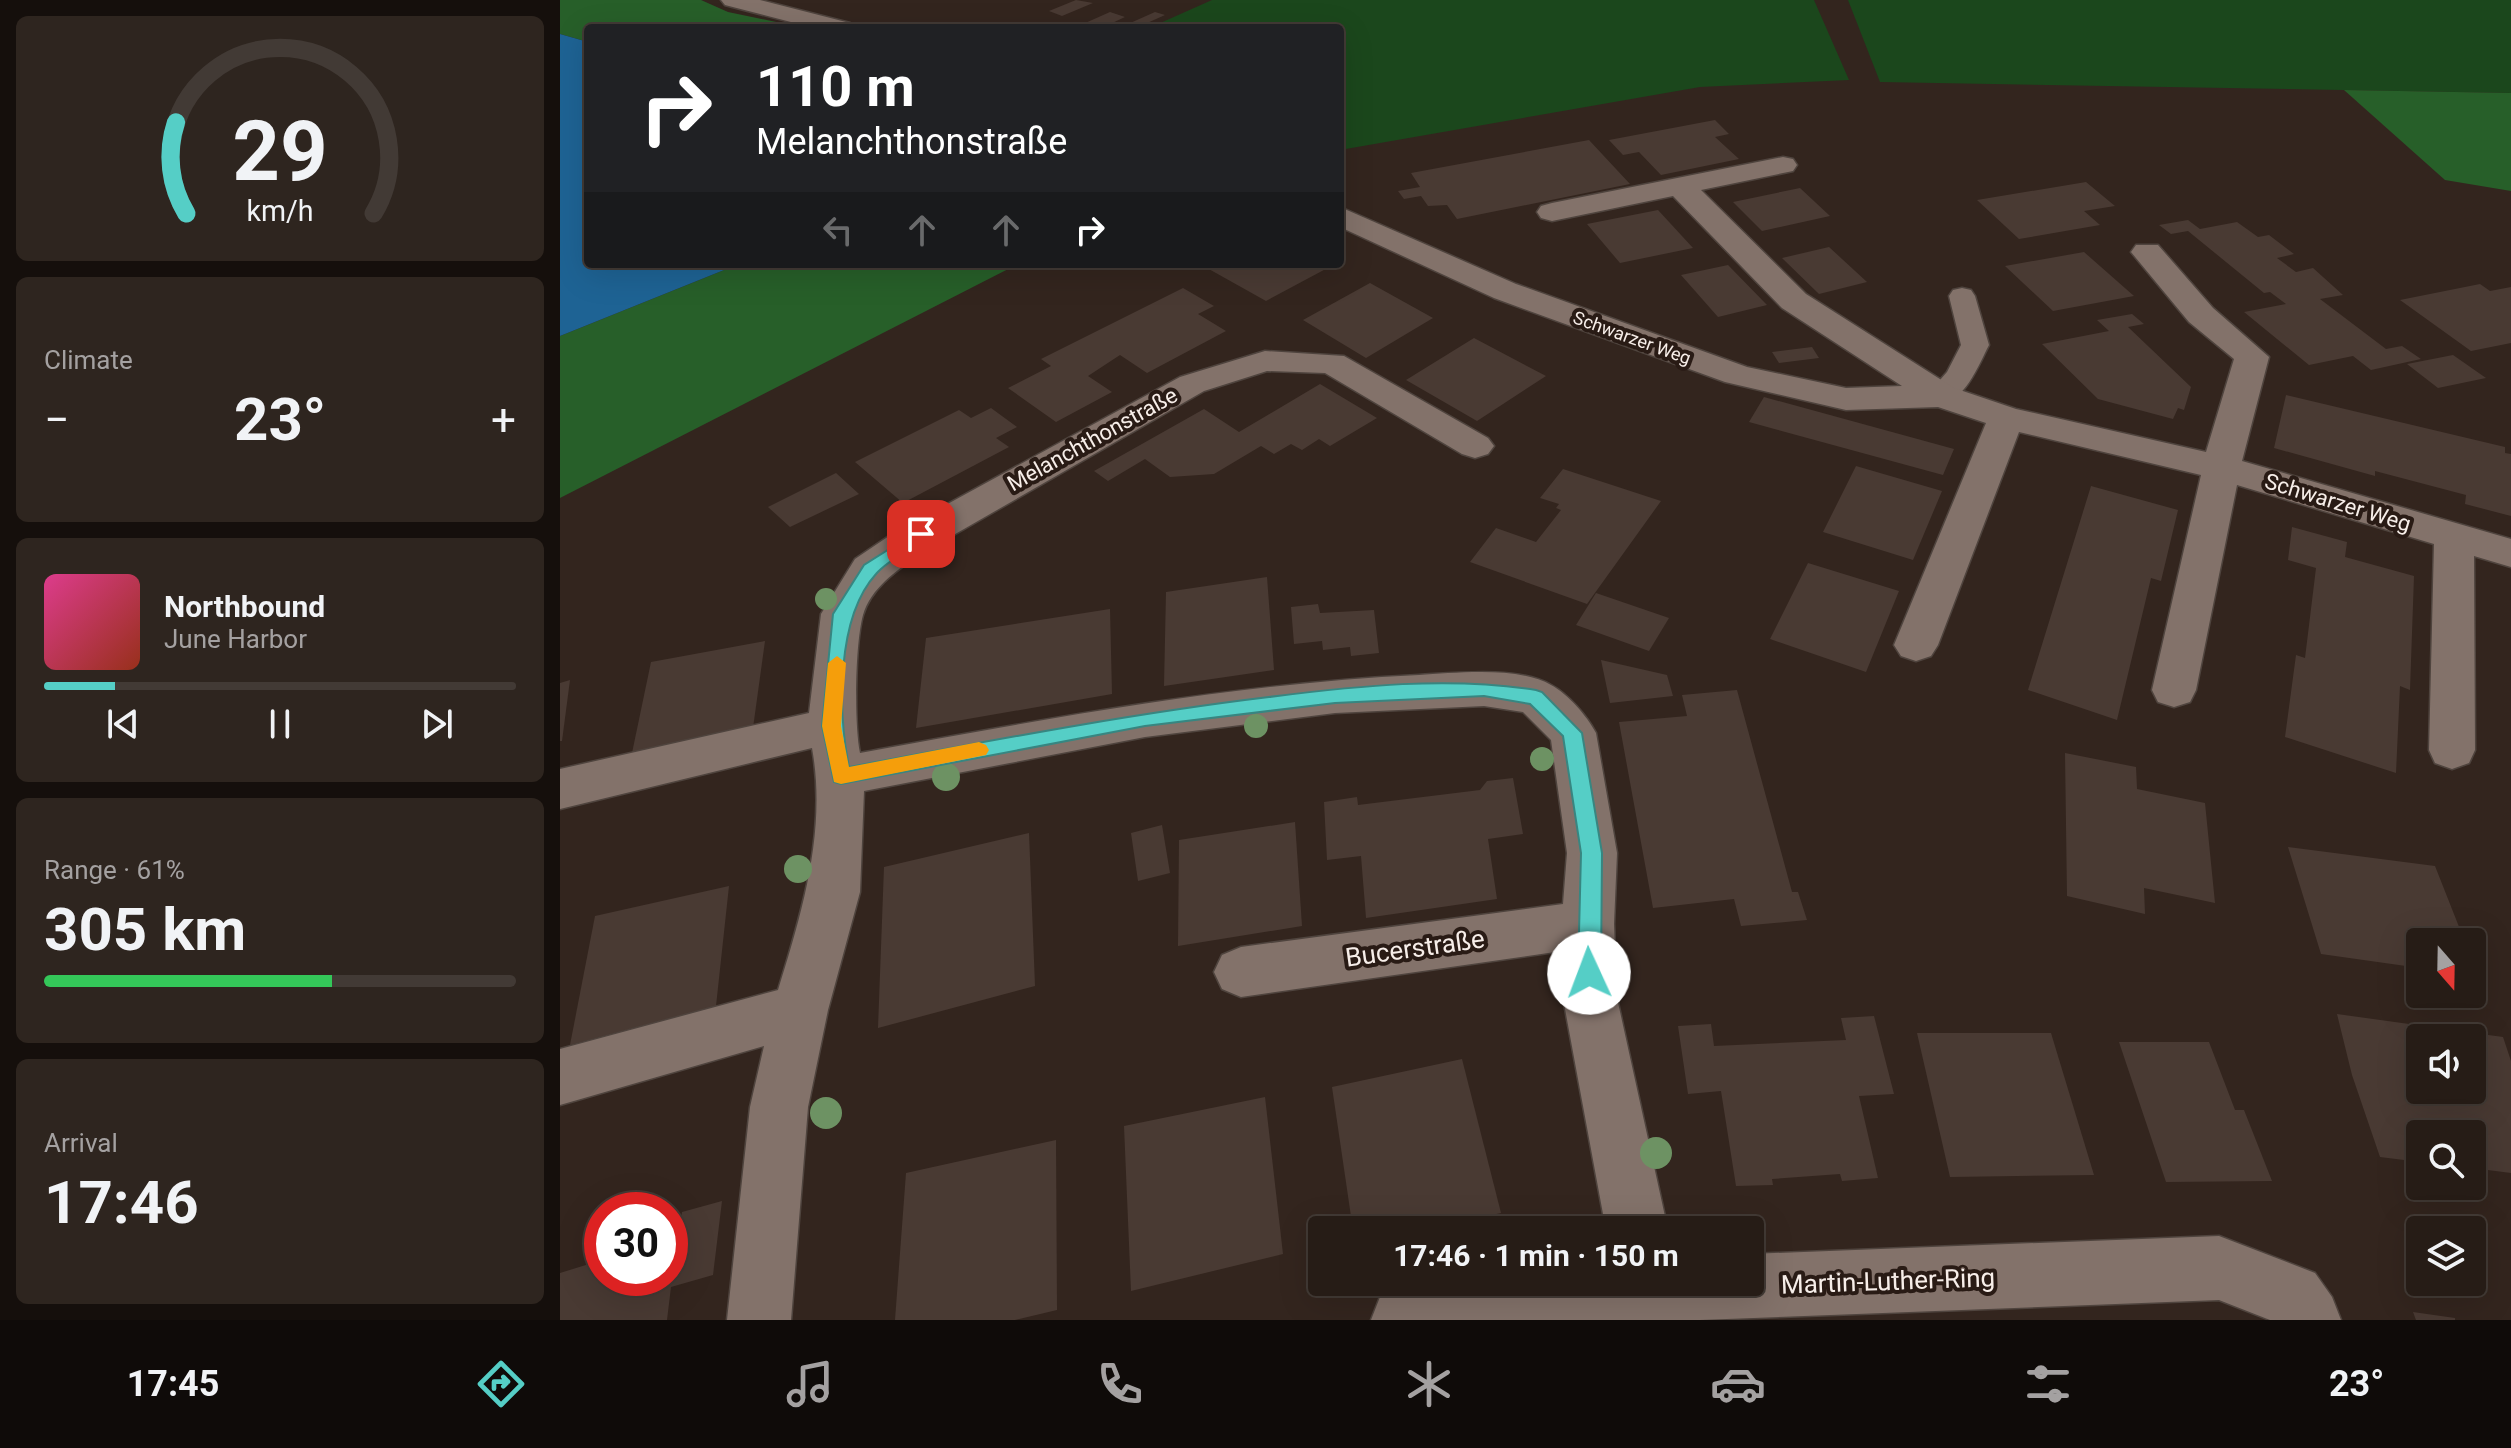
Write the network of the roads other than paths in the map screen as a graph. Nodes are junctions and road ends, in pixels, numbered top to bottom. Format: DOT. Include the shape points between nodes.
graph roads {
  1 [pos="733,0"];
  2 [pos="826,24"];
  3 [pos="1783,165"];
  4 [pos="1680,186"];
  5 [pos="1552,212"];
  6 [pos="1344,218"];
  7 [pos="2147,252"];
  8 [pos="1962,296"];
  9 [pos="1941,396"];
  10 [pos="2006,418"];
  11 [pos="1475,446"];
  12 [pos="2222,468"];
  13 [pos="2454,536"];
  14 [pos="2511,553"];
  15 [pos="1916,645"];
  16 [pos="2174,690"];
  17 [pos="831,726"];
  18 [pos="2452,750"];
  19 [pos="841,776"];
  20 [pos="560,789"];
  21 [pos="1588,924"];
  22 [pos="1241,972"];
  23 [pos="800,1010"];
  24 [pos="560,1077"];
  25 [pos="1634,1216"];
  26 [pos="1764,1282"];
  27 [pos="1595,1296"];
  28 [pos="1504,1313"];
  29 [pos="759,1320"];
  30 [pos="1403,1320"];
  31 [pos="2309,1320"];
  1 -- 2 [label="street"];
  3 -- 4 [label="street"];
  4 -- 5 [label="street"];
  4 -- 9 [label="street, Schwarzer Weg" via="1794,301"];
  6 -- 9 [label="street, Schwarzer Weg" via="1505,291 1737,375 1846,399"];
  7 -- 12 [label="street" via="2201,315 2252,357"];
  8 -- 9 [label="lane" via="1975,345"];
  9 -- 10 [label="street, Schwarzer Weg"];
  10 -- 12 [label="street, Schwarzer Weg"];
  10 -- 15 [label="street"];
  11 -- 17 [label="street, Melanchthonstraße" via="1332,363 1265,361 1192,384 921,534 870,569 842,614"];
  12 -- 13 [label="street, Schwarzer Weg"];
  12 -- 16 [label="street"];
  13 -- 14 [label="street, Schwarzer Weg"];
  13 -- 18 [label="street"];
  17 -- 19 [label="street, Melanchthonstraße"];
  17 -- 20 [label="street"];
  19 -- 21 [label="street" via="1145,719 1335,696 1484,689 1536,697 1573,733 1592,853"];
  19 -- 23 [label="street, Melanchthonstraße" via="834,892"];
  21 -- 22 [label="street, Bucerstraße"];
  21 -- 25 [label="street" via="1590,998"];
  23 -- 24 [label="street"];
  23 -- 29 [label="street, Melanchthonstraße" via="779,1107"];
  26 -- 31 [label="street, Martin-Luther-Ring" via="2219,1268 2292,1296"];
  27 -- 28 [label="street, Martin-Luther-Ring"];
  28 -- 30 [label="street, Martin-Luther-Ring"];
}
